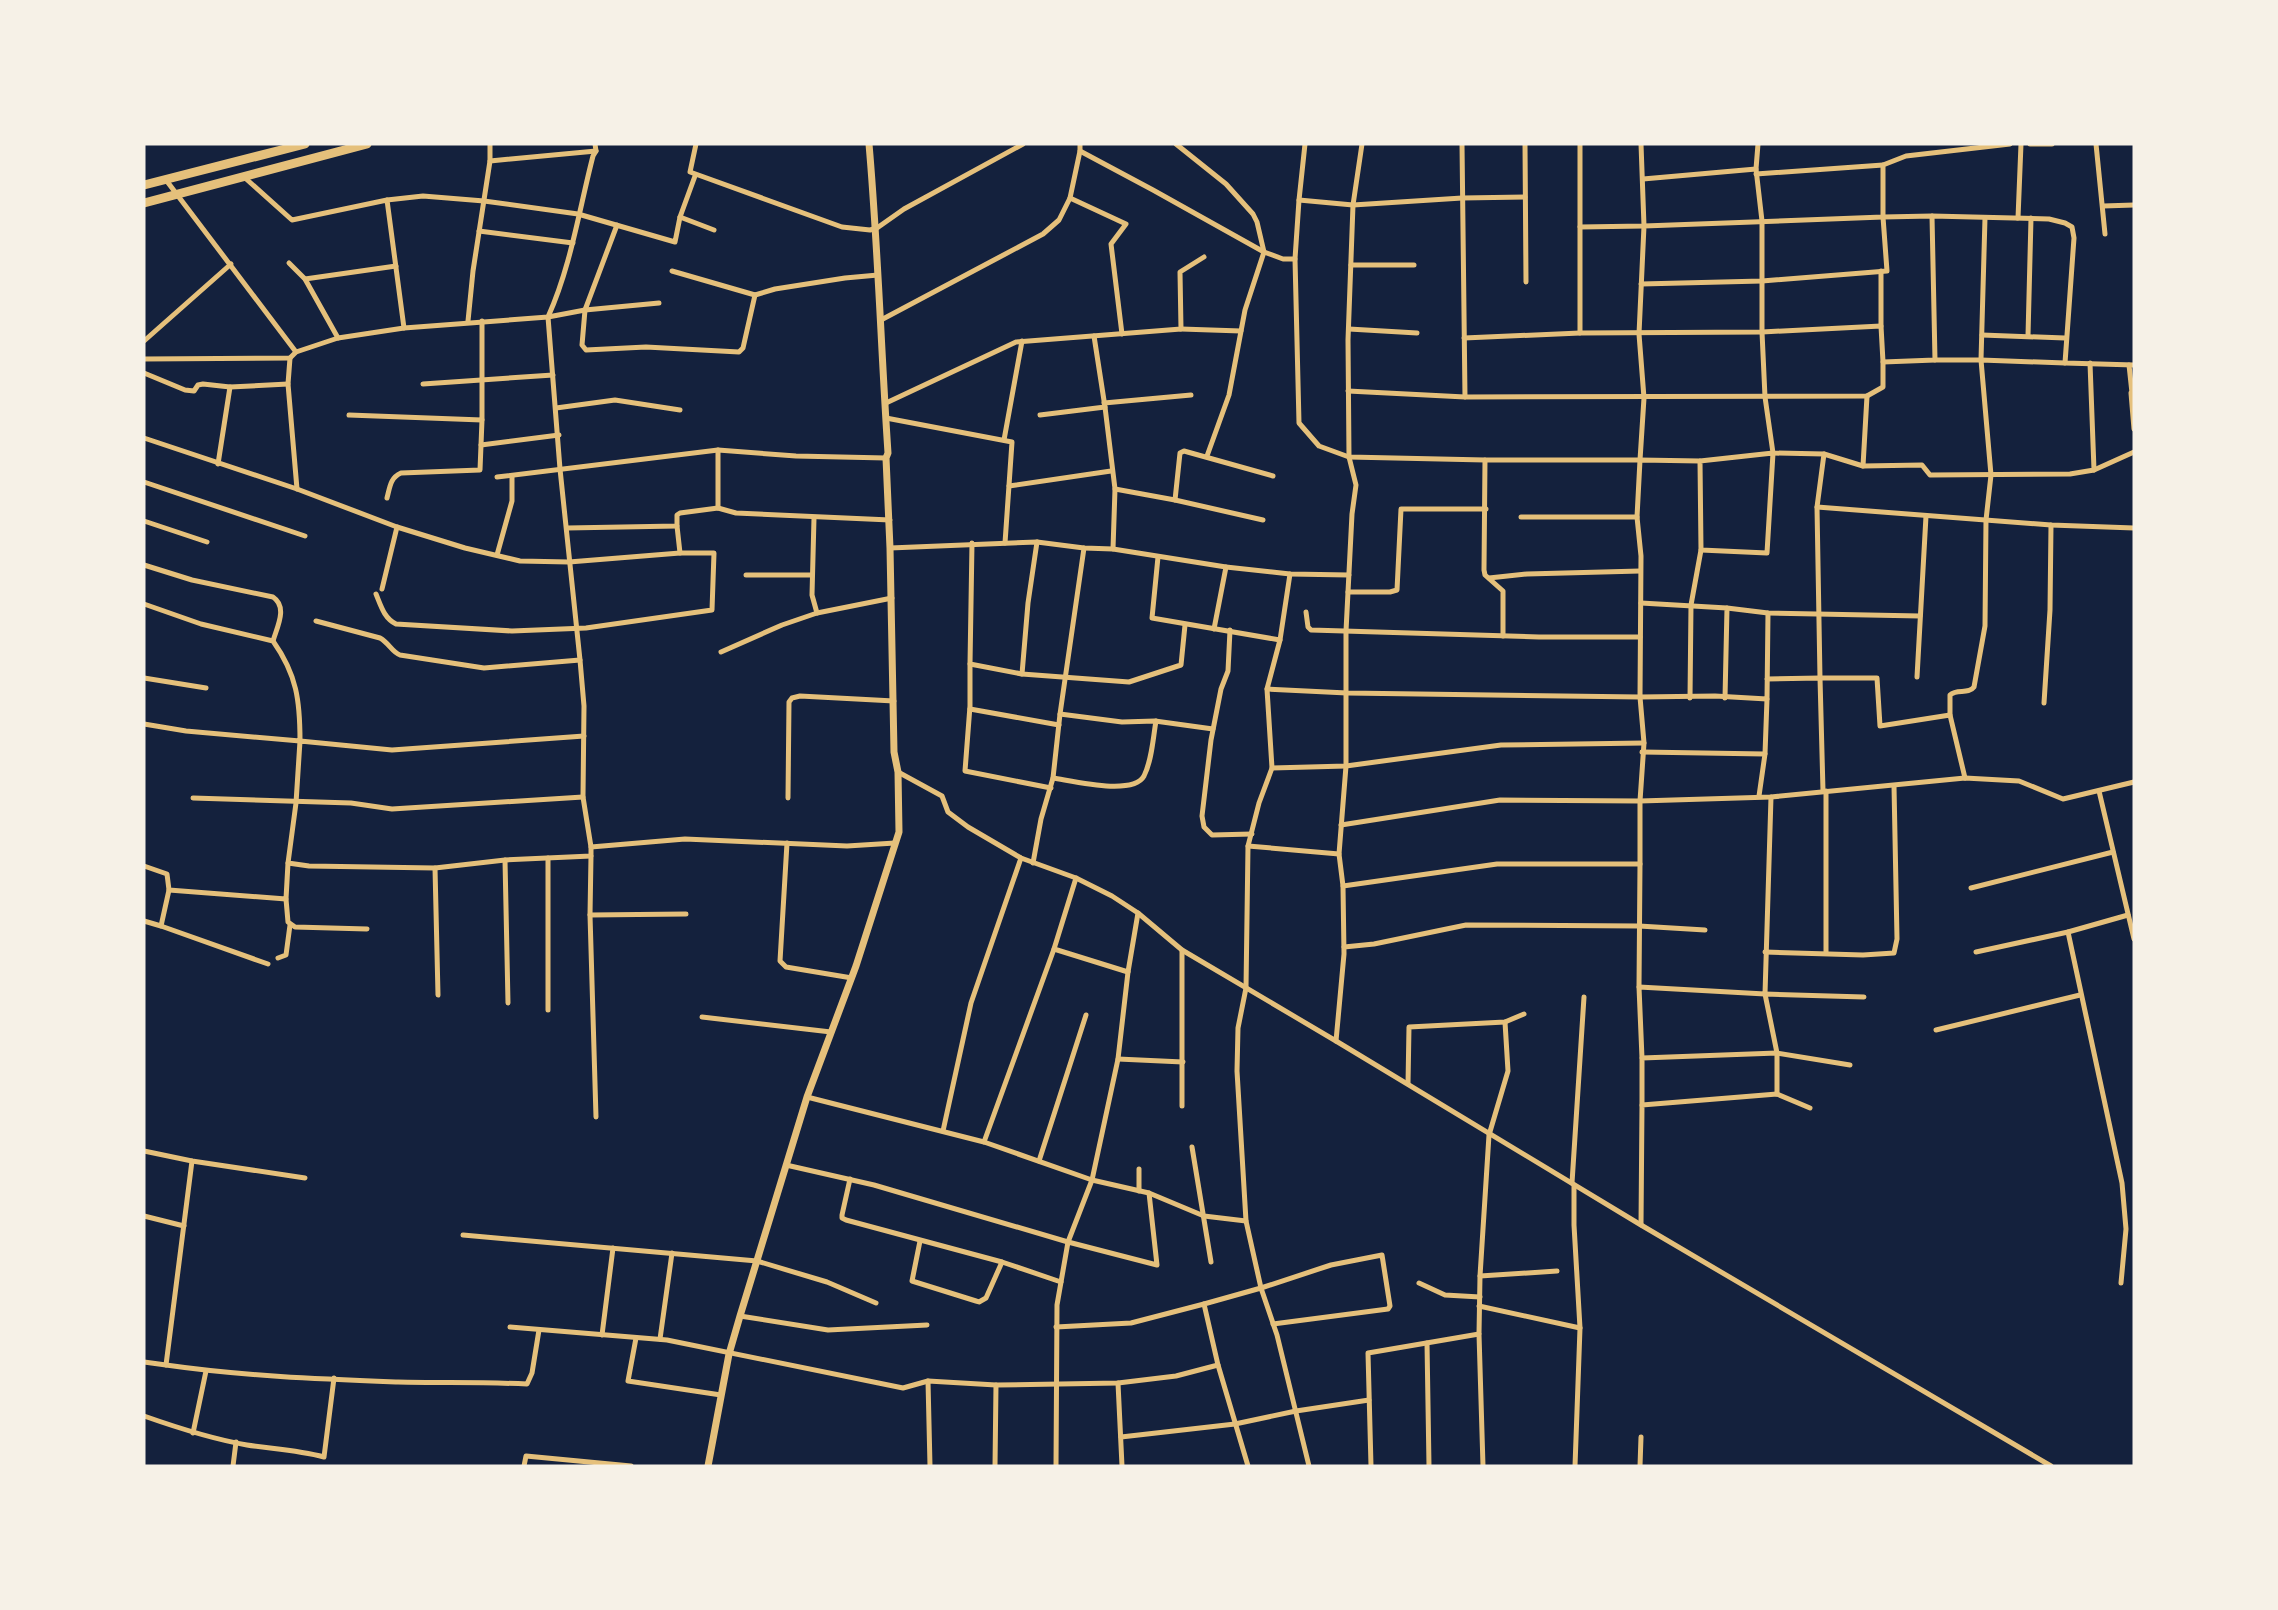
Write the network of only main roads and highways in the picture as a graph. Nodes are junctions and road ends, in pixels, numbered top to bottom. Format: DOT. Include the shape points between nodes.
graph roads {
  1 [pos="305,144"];
  2 [pos="367,144"];
  3 [pos="144,184"];
  4 [pos="144,203"];
  1 -- 3 [label="main road"];
  2 -- 4 [label="main road"];
}
